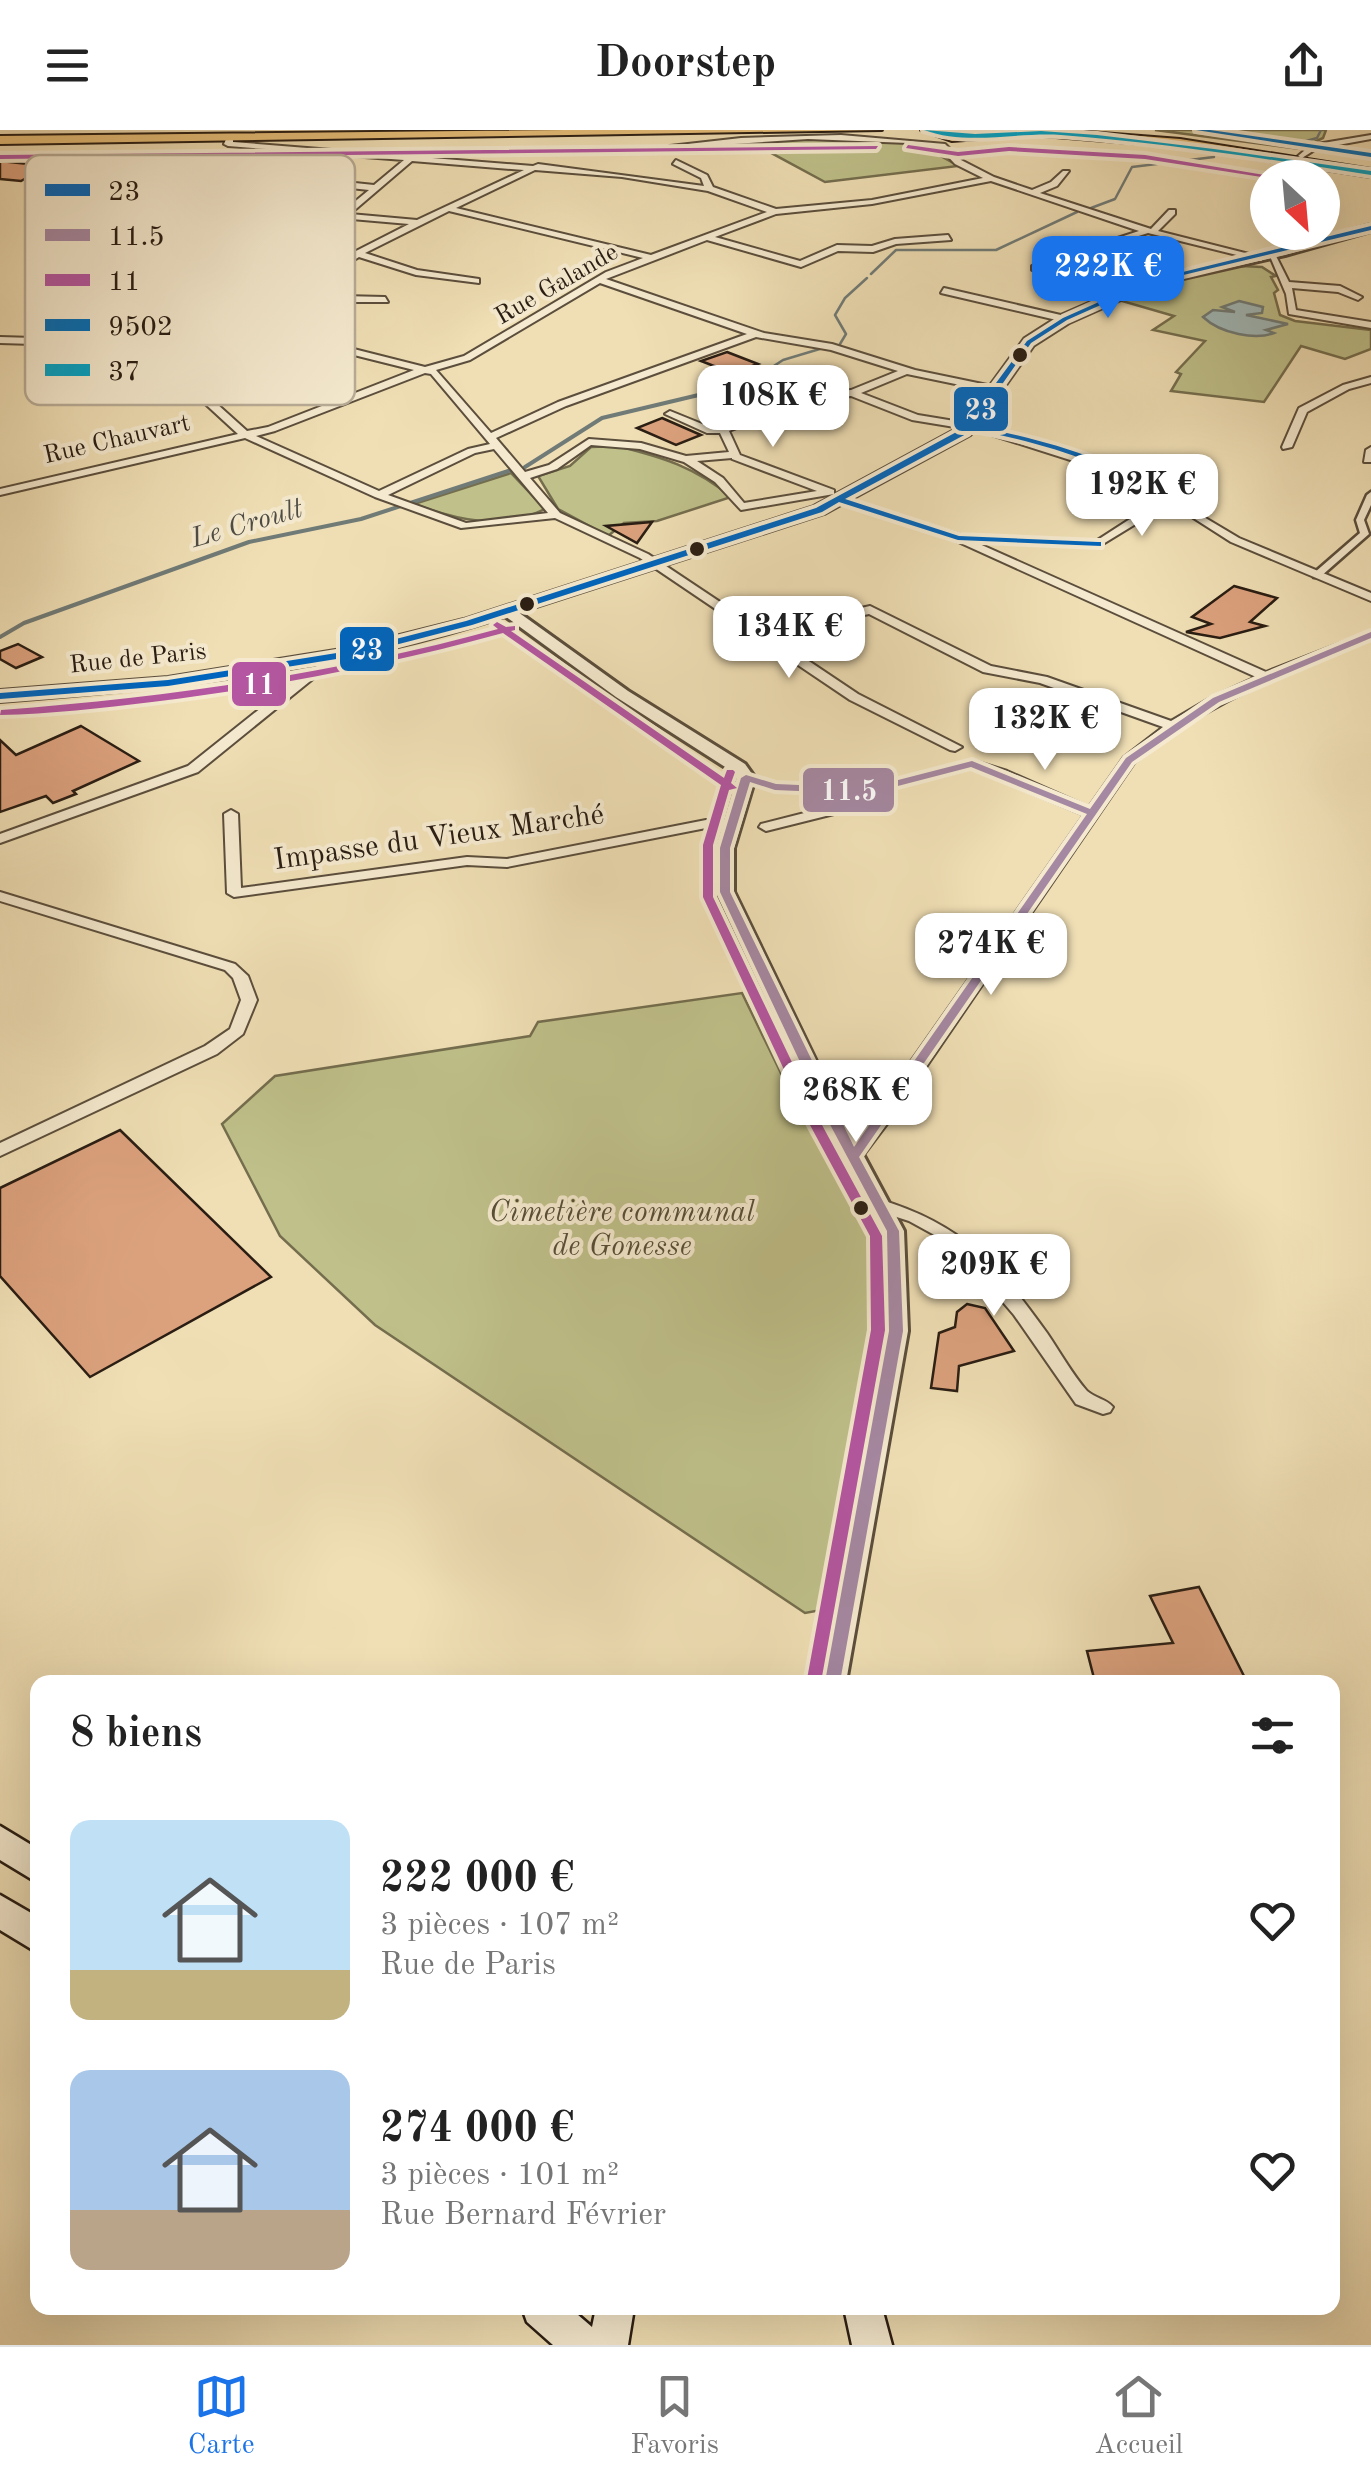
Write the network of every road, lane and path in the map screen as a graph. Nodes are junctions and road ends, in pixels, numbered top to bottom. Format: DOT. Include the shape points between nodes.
graph roads {
  1 [pos="14,130"];
  2 [pos="494,130"];
  3 [pos="876,130"];
  4 [pos="911,130"];
  5 [pos="1071,130"];
  6 [pos="989,131"];
  7 [pos="533,132"];
  8 [pos="936,137"];
  9 [pos="1371,137"];
  10 [pos="0,139"];
  11 [pos="229,142"];
  12 [pos="674,146"];
  13 [pos="297,149"];
  14 [pos="291,155"];
  15 [pos="1302,156"];
  16 [pos="412,157"];
  17 [pos="676,162"];
  18 [pos="538,166"];
  19 [pos="1371,170"];
  20 [pos="1066,173"];
  21 [pos="981,175"];
  22 [pos="991,179"];
  23 [pos="956,185"];
  24 [pos="355,186"];
  25 [pos="376,188"];
  26 [pos="710,189"];
  27 [pos="1034,192"];
  28 [pos="355,206"];
  29 [pos="446,208"];
  30 [pos="775,212"];
  31 [pos="1172,212"];
  32 [pos="355,217"];
  33 [pos="416,222"];
  34 [pos="1371,228"];
  35 [pos="1150,231"];
  36 [pos="708,238"];
  37 [pos="948,238"];
  38 [pos="355,254"];
  39 [pos="358,254"];
  40 [pos="355,256"];
  41 [pos="648,257"];
  42 [pos="1262,257"];
  43 [pos="1035,268"];
  44 [pos="1281,270"];
  45 [pos="599,280"];
  46 [pos="476,281"];
  47 [pos="1288,289"];
  48 [pos="944,291"];
  49 [pos="1358,297"];
  50 [pos="355,299"];
  51 [pos="385,300"];
  52 [pos="1065,319"];
  53 [pos="1371,324"];
  54 [pos="756,334"];
  55 [pos="0,340"];
  56 [pos="25,341"];
  57 [pos="355,352"];
  58 [pos="427,369"];
  59 [pos="907,371"];
  60 [pos="1371,380"];
  61 [pos="384,383"];
  62 [pos="994,389"];
  63 [pos="852,393"];
  64 [pos="355,395"];
  65 [pos="212,405"];
  66 [pos="330,405"];
  67 [pos="670,414"];
  68 [pos="968,427"];
  69 [pos="722,430"];
  70 [pos="244,434"];
  71 [pos="494,441"];
  72 [pos="1287,447"];
  73 [pos="677,453"];
  74 [pos="735,455"];
  75 [pos="524,476"];
  76 [pos="812,489"];
  77 [pos="0,492"];
  78 [pos="379,495"];
  79 [pos="1371,495"];
  80 [pos="837,498"];
  81 [pos="1170,498"];
  82 [pos="556,515"];
  83 [pos="958,538"];
  84 [pos="654,564"];
  85 [pos="1316,575"];
  86 [pos="1371,596"];
  87 [pos="507,610"];
  88 [pos="487,617"];
  89 [pos="756,635"];
  90 [pos="1371,635"];
  91 [pos="542,638"];
  92 [pos="349,654"];
  93 [pos="282,666"];
  94 [pos="310,675"];
  95 [pos="1262,675"];
  96 [pos="0,696"];
  97 [pos="1169,725"];
  98 [pos="956,747"];
  99 [pos="746,778"];
  100 [pos="867,791"];
  101 [pos="1090,812"];
  102 [pos="230,814"];
  103 [pos="728,826"];
  104 [pos="766,827"];
  105 [pos="0,838"];
  106 [pos="0,896"];
  107 [pos="832,1117"];
  108 [pos="881,1120"];
  109 [pos="0,1150"];
  110 [pos="853,1157"];
  111 [pos="881,1206"];
  112 [pos="1104,1407"];
  113 [pos="833,1675"];
  114 [pos="0,1841"];
  115 [pos="30,1862"];
  116 [pos="0,1911"];
  117 [pos="30,1932"];
  118 [pos="548,2315"];
  119 [pos="614,2315"];
  120 [pos="866,2315"];
  121 [pos="583,2345"];
  122 [pos="608,2345"];
  123 [pos="872,2345"];
  1 -- 2 [label="main road" via="88,136"];
  1 -- 10 [label="main road"];
  3 -- 7 [label="main road"];
  4 -- 8 [label="main road"];
  5 -- 15 [label="main road"];
  6 -- 8 [label="main road"];
  6 -- 19 [label="main road" via="1180,143"];
  7 -- 11 [label="main road"];
  8 -- 12 [label="street" via="856,134"];
  8 -- 21 [label="street"];
  9 -- 15 [label="street" via="1314,147"];
  10 -- 11 [label="main road"];
  11 -- 13 [label="street"];
  13 -- 14 [label="street"];
  13 -- 16 [label="street"];
  15 -- 19 [label="main road"];
  16 -- 18 [label="street"];
  16 -- 25 [label="street"];
  17 -- 26 [label="street" via="704,177"];
  18 -- 26 [label="street"];
  18 -- 29 [label="street"];
  20 -- 27 [label="street"];
  21 -- 22 [label="street"];
  21 -- 23 [label="street"];
  22 -- 23 [label="street"];
  22 -- 27 [label="street"];
  23 -- 30 [label="street"];
  24 -- 25 [label="street"];
  25 -- 28 [label="street"];
  26 -- 30 [label="street"];
  27 -- 35 [label="street"];
  29 -- 33 [label="street"];
  29 -- 41 [label="street"];
  30 -- 36 [label="street, Rue Galande"];
  31 -- 35 [label="street"];
  32 -- 33 [label="street"];
  33 -- 39 [label="street"];
  34 -- 42 [label="street, Rue de Paris"];
  35 -- 42 [label="street"];
  35 -- 43 [label="street"];
  36 -- 37 [label="street" via="801,264 837,248"];
  36 -- 41 [label="street, Rue Galande"];
  38 -- 39 [label="street"];
  39 -- 40 [label="street"];
  39 -- 46 [label="street"];
  41 -- 45 [label="street, Rue Galande"];
  42 -- 44 [label="street"];
  42 -- 44 [label="street"];
  42 -- 52 [label="street, Rue de Paris" via="1148,282"];
  44 -- 47 [label="street"];
  45 -- 54 [label="street"];
  45 -- 58 [label="street, Rue Galande" via="492,346"];
  47 -- 49 [label="street" via="1340,289"];
  47 -- 53 [label="street" via="1292,312 1301,316"];
  48 -- 52 [label="street"];
  50 -- 51 [label="street"];
  52 -- 62 [label="street, Rue de Paris" via="1029,342"];
  54 -- 59 [label="street" via="832,347"];
  54 -- 71 [label="street" via="562,404"];
  55 -- 56 [label="street"];
  57 -- 58 [label="street"];
  58 -- 61 [label="street, Rue Galande"];
  58 -- 71 [label="street" via="446,381"];
  59 -- 62 [label="street"];
  59 -- 63 [label="street"];
  60 -- 72 [label="street" via="1303,410"];
  61 -- 64 [label="street, Rue Chauvart"];
  62 -- 68 [label="street, Rue de Paris"];
  63 -- 68 [label="street" via="916,418"];
  63 -- 69 [label="street" via="811,395"];
  65 -- 70 [label="street"];
  66 -- 70 [label="street, Rue Chauvart"];
  67 -- 69 [label="street"];
  68 -- 80 [label="street, Rue de Paris"];
  68 -- 81 [label="street" via="1112,470"];
  69 -- 74 [label="street"];
  70 -- 77 [label="street, Rue Chauvart"];
  70 -- 78 [label="street"];
  71 -- 75 [label="street"];
  71 -- 78 [label="street"];
  73 -- 74 [label="street"];
  73 -- 75 [label="street" via="589,442 554,468"];
  73 -- 76 [label="street" via="720,480 741,508"];
  74 -- 76 [label="street"];
  75 -- 82 [label="street"];
  76 -- 80 [label="street"];
  78 -- 82 [label="street" via="465,526"];
  79 -- 85 [label="street" via="1360,520 1365,534"];
  80 -- 83 [label="street"];
  80 -- 84 [label="street, Rue de Paris"];
  81 -- 83 [label="street" via="1098,544"];
  81 -- 85 [label="street" via="1235,540"];
  82 -- 84 [label="street"];
  83 -- 95 [label="street"];
  84 -- 87 [label="street, Rue de Paris"];
  84 -- 89 [label="street"];
  85 -- 86 [label="street"];
  87 -- 88 [label="street, Rue de Paris"];
  87 -- 91 [label="street"];
  88 -- 91 [label="street" via="517,635"];
  88 -- 92 [label="street, Rue de Paris"];
  89 -- 97 [label="street" via="870,610 987,668"];
  89 -- 98 [label="street" via="854,697"];
  90 -- 95 [label="street"];
  91 -- 99 [label="street"];
  92 -- 93 [label="street, Rue de Paris"];
  92 -- 94 [label="street"];
  93 -- 94 [label="street"];
  93 -- 96 [label="street, Rue de Paris"];
  94 -- 105 [label="street" via="192,769"];
  95 -- 97 [label="street"];
  97 -- 101 [label="street" via="1128,760"];
  99 -- 100 [label="street"];
  99 -- 103 [label="street"];
  100 -- 101 [label="street" via="972,764"];
  100 -- 104 [label="street" via="837,810"];
  101 -- 108 [label="street"];
  102 -- 103 [label="street, Impasse du Vieux Marché" via="234,893 467,862 507,863 706,824"];
  103 -- 107 [label="street" via="725,892"];
  106 -- 109 [label="street" via="230,967 244,984 249,1010 238,1031 211,1050"];
  107 -- 108 [label="street"];
  107 -- 110 [label="street"];
  108 -- 110 [label="street"];
  110 -- 111 [label="street"];
  111 -- 112 [label="street" via="934,1224 972,1253 1082,1399"];
  111 -- 113 [label="street" via="893,1231 896,1331"];
  114 -- 115 [label="main road"];
  116 -- 117 [label="main road"];
  118 -- 121 [label="main road"];
  119 -- 122 [label="main road"];
  120 -- 123 [label="main road"];
}
